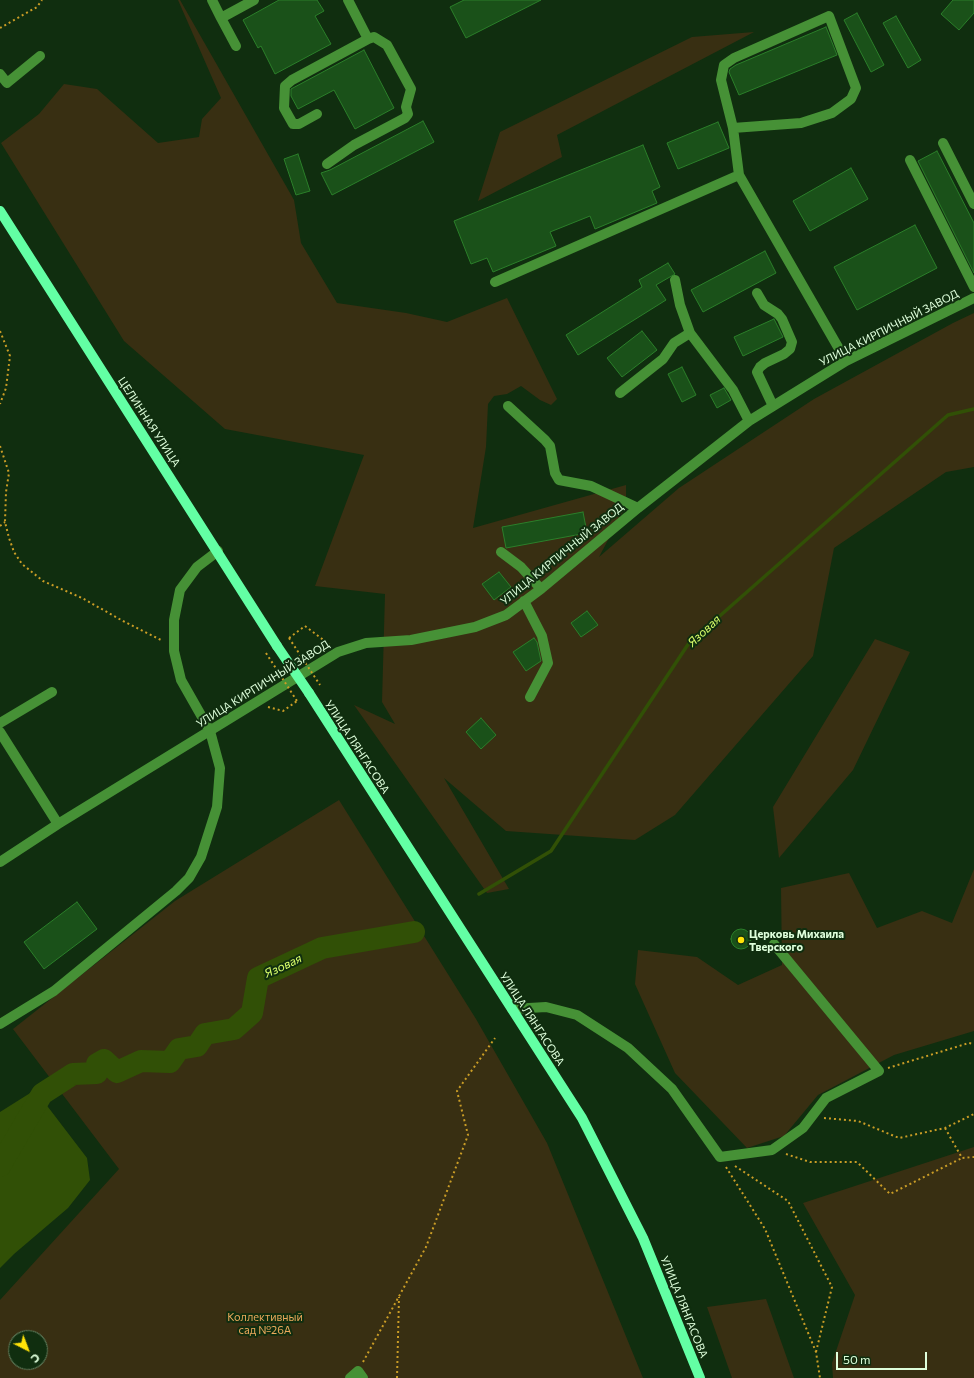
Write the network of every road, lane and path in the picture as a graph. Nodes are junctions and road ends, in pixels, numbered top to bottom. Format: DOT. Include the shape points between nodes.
graph roads {
  1 [pos="42,0"];
  2 [pos="212,0"];
  3 [pos="254,0"];
  4 [pos="348,0"];
  5 [pos="221,18"];
  6 [pos="0,28"];
  7 [pos="368,39"];
  8 [pos="236,46"];
  9 [pos="40,56"];
  10 [pos="0,74"];
  11 [pos="317,114"];
  12 [pos="733,128"];
  13 [pos="943,144"];
  14 [pos="910,160"];
  15 [pos="327,164"];
  16 [pos="740,175"];
  17 [pos="974,204"];
  18 [pos="0,211"];
  19 [pos="675,280"];
  20 [pos="495,282"];
  21 [pos="974,287"];
  22 [pos="757,293"];
  23 [pos="974,298"];
  24 [pos="0,330"];
  25 [pos="690,333"];
  26 [pos="846,361"];
  27 [pos="620,392"];
  28 [pos="0,404"];
  29 [pos="508,406"];
  30 [pos="773,406"];
  31 [pos="749,421"];
  32 [pos="0,446"];
  33 [pos="638,508"];
  34 [pos="5,522"];
  35 [pos="0,526"];
  36 [pos="218,552"];
  37 [pos="501,552"];
  38 [pos="541,589"];
  39 [pos="524,601"];
  40 [pos="277,646"];
  41 [pos="174,651"];
  42 [pos="338,652"];
  43 [pos="266,653"];
  44 [pos="320,685"];
  45 [pos="52,692"];
  46 [pos="530,697"];
  47 [pos="256,703"];
  48 [pos="0,723"];
  49 [pos="210,731"];
  50 [pos="0,732"];
  51 [pos="58,824"];
  52 [pos="0,862"];
  53 [pos="774,944"];
  54 [pos="512,1009"];
  55 [pos="0,1024"];
  56 [pos="494,1038"];
  57 [pos="974,1044"];
  58 [pos="879,1071"];
  59 [pos="974,1114"];
  60 [pos="823,1118"];
  61 [pos="945,1128"];
  62 [pos="772,1150"];
  63 [pos="720,1157"];
  64 [pos="974,1157"];
  65 [pos="962,1158"];
  66 [pos="399,1296"];
  67 [pos="816,1352"];
  68 [pos="360,1374"];
  69 [pos="350,1378"];
  70 [pos="397,1378"];
  71 [pos="700,1378"];
  72 [pos="820,1378"];
  1 -- 6 [label="path" via="37,7"];
  2 -- 5 [label="street"];
  3 -- 5 [label="street"];
  4 -- 7 [label="street"];
  5 -- 8 [label="street"];
  7 -- 11 [label="street" via="285,86 284,108 293,124 299,124"];
  7 -- 15 [label="street" via="371,37 387,45 411,89 406,107 408,114"];
  9 -- 10 [label="street" via="7,83"];
  12 -- 12 [label="street" via="721,80 724,65 734,58 829,16 856,88 851,99 832,114 801,123"];
  12 -- 16 [label="street"];
  13 -- 17 [label="street"];
  14 -- 21 [label="street"];
  16 -- 20 [label="street"];
  16 -- 26 [label="street"];
  18 -- 36 [label="main road, ЦЕЛИННАЯ УЛИЦА"];
  19 -- 25 [label="street"];
  22 -- 30 [label="street" via="764,305 782,319 792,342 790,349 760,367 757,372"];
  23 -- 26 [label="street, УЛИЦА КИРПИЧНЫЙ ЗАВОД"];
  24 -- 28 [label="path" via="10,356 6,388"];
  25 -- 27 [label="street" via="674,343 663,359"];
  25 -- 31 [label="street" via="733,390"];
  26 -- 30 [label="street, УЛИЦА КИРПИЧНЫЙ ЗАВОД"];
  29 -- 33 [label="street" via="550,446 555,473 560,480 591,486"];
  30 -- 31 [label="street, УЛИЦА КИРПИЧНЫЙ ЗАВОД"];
  31 -- 33 [label="street, УЛИЦА КИРПИЧНЫЙ ЗАВОД"];
  32 -- 34 [label="path" via="9,472"];
  33 -- 38 [label="street, УЛИЦА КИРПИЧНЫЙ ЗАВОД"];
  34 -- 35 [label="path"];
  34 -- 41 [label="path" via="14,552 22,564 42,581 82,598 162,640"];
  36 -- 40 [label="main road, ЦЕЛИННАЯ УЛИЦА"];
  36 -- 41 [label="street" via="197,567 180,590 174,620"];
  37 -- 38 [label="street"];
  38 -- 39 [label="street, УЛИЦА КИРПИЧНЫЙ ЗАВОД"];
  39 -- 42 [label="street, УЛИЦА КИРПИЧНЫЙ ЗАВОД" via="506,615 475,627 411,640 366,644"];
  39 -- 46 [label="street" via="542,636 548,663"];
  40 -- 54 [label="main road, УЛИЦА ЛЯНГАСОВА, bridge"];
  41 -- 49 [label="street" via="182,680"];
  42 -- 44 [label="path, bridge" via="305,626 289,638"];
  42 -- 47 [label="street, УЛИЦА КИРПИЧНЫЙ ЗАВОД"];
  43 -- 47 [label="path, bridge" via="297,701 283,711"];
  45 -- 48 [label="street"];
  47 -- 49 [label="street, УЛИЦА КИРПИЧНЫЙ ЗАВОД"];
  49 -- 51 [label="street, УЛИЦА КИРПИЧНЫЙ ЗАВОД"];
  49 -- 55 [label="street" via="220,768 217,807 201,857 189,878 54,991"];
  50 -- 51 [label="street"];
  51 -- 52 [label="street, УЛИЦА КИРПИЧНЫЙ ЗАВОД"];
  53 -- 58 [label="street"];
  54 -- 63 [label="street" via="546,1007 577,1014 628,1048 672,1089"];
  54 -- 71 [label="main road, УЛИЦА ЛЯНГАСОВА" via="582,1118 639,1231"];
  56 -- 66 [label="path" via="457,1091 468,1135 426,1247"];
  57 -- 58 [label="path" via="969,1042"];
  58 -- 62 [label="street" via="826,1098 803,1128"];
  59 -- 61 [label="path"];
  60 -- 61 [label="path" via="858,1121 899,1138"];
  61 -- 65 [label="path"];
  62 -- 63 [label="street"];
  62 -- 65 [label="path" via="810,1162 857,1162 890,1194"];
  63 -- 67 [label="path" via="765,1229"];
  63 -- 67 [label="path" via="788,1201 832,1287"];
  64 -- 65 [label="path"];
  66 -- 68 [label="path"];
  66 -- 70 [label="path"];
  67 -- 72 [label="path"];
  68 -- 69 [label="street"];
}
